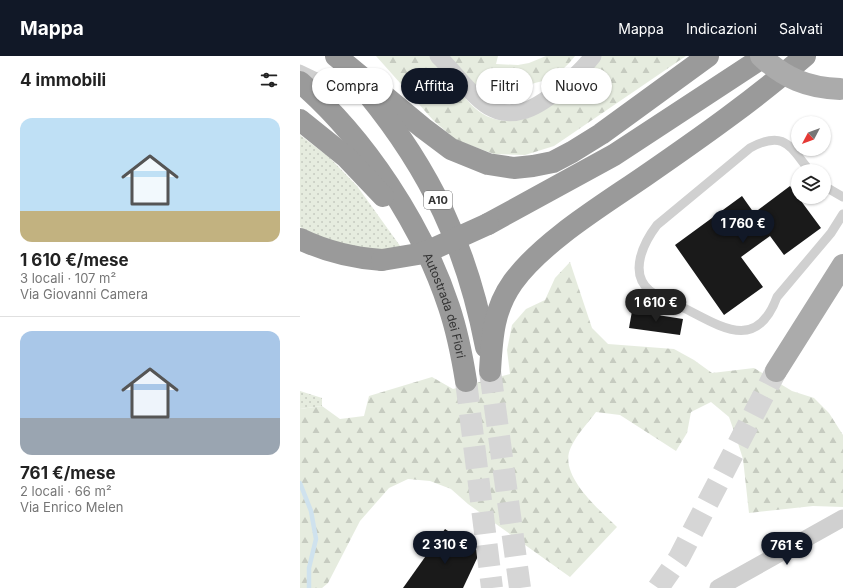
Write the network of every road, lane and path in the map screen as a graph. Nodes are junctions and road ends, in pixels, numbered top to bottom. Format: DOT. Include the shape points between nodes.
graph roads {
  1 [pos="332,56"];
  2 [pos="336,56"];
  3 [pos="438,56"];
  4 [pos="593,56"];
  5 [pos="708,56"];
  6 [pos="761,56"];
  7 [pos="765,56"];
  8 [pos="805,56"];
  9 [pos="301,71"];
  10 [pos="842,90"];
  11 [pos="377,106"];
  12 [pos="300,120"];
  13 [pos="805,164"];
  14 [pos="831,190"];
  15 [pos="843,197"];
  16 [pos="843,214"];
  17 [pos="417,233"];
  18 [pos="300,238"];
  19 [pos="843,265"];
  20 [pos="776,371"];
  21 [pos="466,381"];
  22 [pos="843,518"];
  23 [pos="718,588"];
  1 -- 11 [label="highway, A10"];
  2 -- 5 [label="highway" via="451,149 488,164 514,168 553,162 572,152 601,134"];
  3 -- 4 [label="street" via="480,99 492,109 504,112 527,110 539,103 572,78"];
  6 -- 10 [label="main road, bridge" via="792,79 810,86"];
  7 -- 18 [label="highway, bridge" via="614,155 488,224 424,253 382,260 346,256 317,247"];
  8 -- 11 [label="highway, A10" via="721,124 580,221 532,260 513,282 501,304 492,332 490,371 480,314 462,252 427,179"];
  9 -- 11 [label="lane"];
  9 -- 17 [label="highway" via="383,177"];
  12 -- 17 [label="highway" via="346,157"];
  13 -- 16 [label="lane" via="792,146 776,139 763,141 750,148 657,225 647,238 639,265 642,280 649,290 713,324 742,331 752,329 763,323 777,297 831,234"];
  14 -- 15 [label="lane"];
  17 -- 21 [label="highway, Autostrada dei Fiori" via="450,308"];
  19 -- 20 [label="main road"];
  22 -- 23 [label="street"];
}
